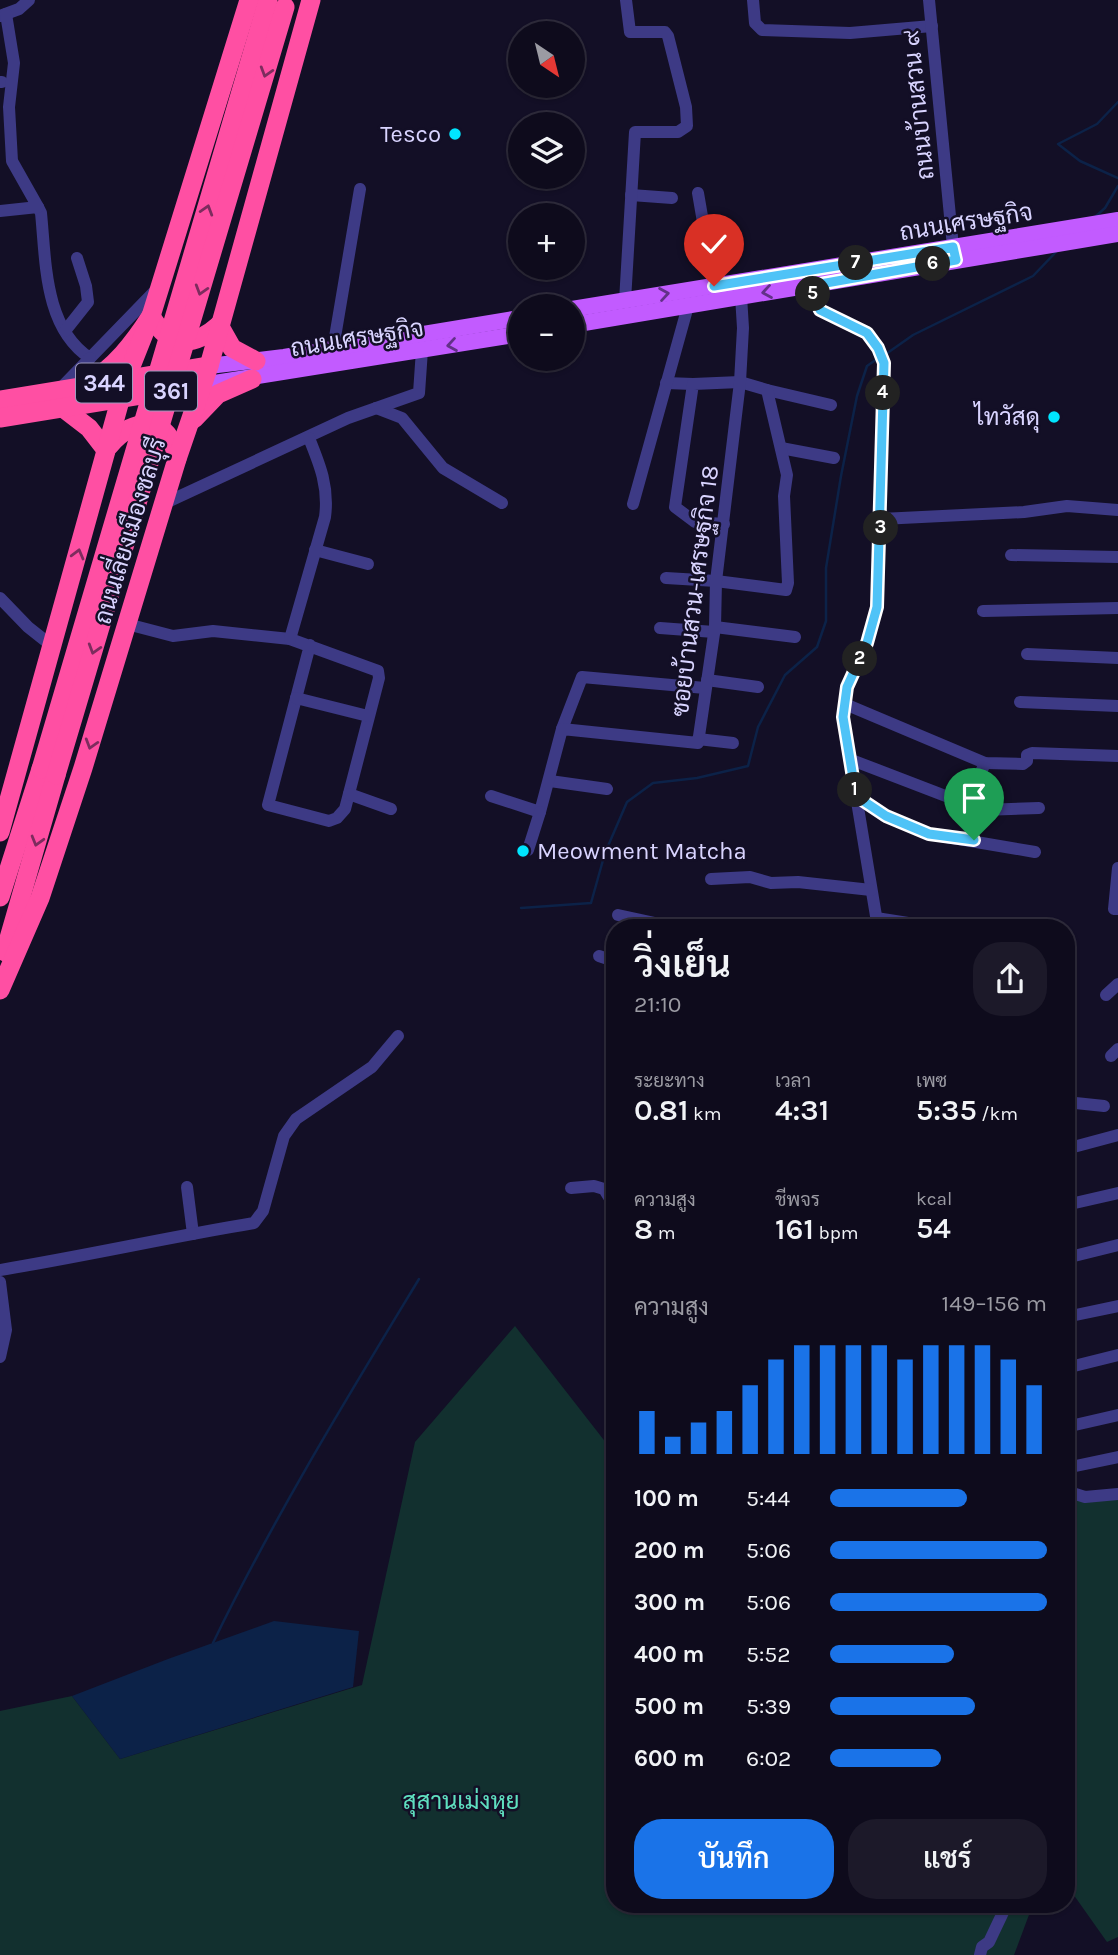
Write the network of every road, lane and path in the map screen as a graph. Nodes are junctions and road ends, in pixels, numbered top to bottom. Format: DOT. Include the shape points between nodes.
graph roads {
  1 [pos="29,0"];
  2 [pos="249,0"];
  3 [pos="311,0"];
  4 [pos="626,0"];
  5 [pos="753,0"];
  6 [pos="929,0"];
  7 [pos="280,2"];
  8 [pos="3,15"];
  9 [pos="932,26"];
  10 [pos="360,189"];
  11 [pos="698,193"];
  12 [pos="631,195"];
  13 [pos="672,198"];
  14 [pos="38,207"];
  15 [pos="0,211"];
  16 [pos="1111,221"];
  17 [pos="1118,234"];
  18 [pos="1065,236"];
  19 [pos="954,254"];
  20 [pos="77,258"];
  21 [pos="160,286"];
  22 [pos="714,286"];
  23 [pos="809,286"];
  24 [pos="741,296"];
  25 [pos="625,301"];
  26 [pos="688,306"];
  27 [pos="585,307"];
  28 [pos="150,316"];
  29 [pos="508,320"];
  30 [pos="585,323"];
  31 [pos="219,325"];
  32 [pos="65,331"];
  33 [pos="508,336"];
  34 [pos="333,349"];
  35 [pos="422,350"];
  36 [pos="90,358"];
  37 [pos="209,366"];
  38 [pos="254,370"];
  39 [pos="126,379"];
  40 [pos="740,382"];
  41 [pos="666,383"];
  42 [pos="693,384"];
  43 [pos="202,385"];
  44 [pos="83,386"];
  45 [pos="767,390"];
  46 [pos="61,399"];
  47 [pos="121,399"];
  48 [pos="0,400"];
  49 [pos="831,405"];
  50 [pos="376,408"];
  51 [pos="0,418"];
  52 [pos="187,431"];
  53 [pos="309,438"];
  54 [pos="781,448"];
  55 [pos="106,450"];
  56 [pos="834,458"];
  57 [pos="177,459"];
  58 [pos="502,503"];
  59 [pos="163,504"];
  60 [pos="633,504"];
  61 [pos="1118,510"];
  62 [pos="881,519"];
  63 [pos="724,524"];
  64 [pos="315,550"];
  65 [pos="1011,555"];
  66 [pos="1118,557"];
  67 [pos="368,564"];
  68 [pos="666,578"];
  69 [pos="716,581"];
  70 [pos="0,598"];
  71 [pos="1118,608"];
  72 [pos="983,611"];
  73 [pos="127,624"];
  74 [pos="660,628"];
  75 [pos="714,630"];
  76 [pos="795,637"];
  77 [pos="289,639"];
  78 [pos="310,645"];
  79 [pos="52,646"];
  80 [pos="1027,654"];
  81 [pos="1118,658"];
  82 [pos="706,684"];
  83 [pos="758,687"];
  84 [pos="296,698"];
  85 [pos="1020,702"];
  86 [pos="845,704"];
  87 [pos="1118,706"];
  88 [pos="369,716"];
  89 [pos="562,729"];
  90 [pos="698,739"];
  91 [pos="733,743"];
  92 [pos="1118,756"];
  93 [pos="849,759"];
  94 [pos="985,763"];
  95 [pos="49,772"];
  96 [pos="550,782"];
  97 [pos="607,789"];
  98 [pos="349,794"];
  99 [pos="491,796"];
  100 [pos="856,796"];
  101 [pos="972,805"];
  102 [pos="1040,808"];
  103 [pos="391,809"];
  104 [pos="540,812"];
  105 [pos="0,832"];
  106 [pos="528,850"];
  107 [pos="1035,852"];
  108 [pos="1118,868"];
  109 [pos="711,879"];
  110 [pos="871,890"];
  111 [pos="0,897"];
  112 [pos="1118,909"];
  113 [pos="618,915"];
  114 [pos="627,919"];
  115 [pos="876,919"];
  116 [pos="599,956"];
  117 [pos="606,958"];
  118 [pos="0,971"];
  119 [pos="1117,986"];
  120 [pos="0,990"];
  121 [pos="1106,995"];
  122 [pos="398,1036"];
  123 [pos="1075,1103"];
  124 [pos="1104,1107"];
  125 [pos="1118,1135"];
  126 [pos="1075,1147"];
  127 [pos="187,1187"];
  128 [pos="571,1188"];
  129 [pos="606,1192"];
  130 [pos="1118,1193"];
  131 [pos="1075,1203"];
  132 [pos="192,1234"];
  133 [pos="1118,1245"];
  134 [pos="1075,1256"];
  135 [pos="0,1270"];
  136 [pos="0,1282"];
  137 [pos="1118,1306"];
  138 [pos="1075,1315"];
  139 [pos="1118,1355"];
  140 [pos="0,1357"];
  141 [pos="1075,1366"];
  142 [pos="1118,1415"];
  143 [pos="1075,1425"];
  144 [pos="1118,1457"];
  145 [pos="1075,1466"];
  146 [pos="1075,1494"];
  147 [pos="1118,1494"];
  148 [pos="1003,1913"];
  149 [pos="980,1955"];
  1 -- 8 [label="street"];
  2 -- 21 [label="highway, ถนนเลี่ยงเมืองชลบุรี / 361"];
  3 -- 31 [label="highway, ถนนเลี่ยงเมืองชลบุรี / 361"];
  4 -- 12 [label="street" via="630,32 665,32 667,36 687,126 678,132 635,132"];
  5 -- 9 [label="street" via="755,23 762,30 850,33"];
  6 -- 9 [label="street, ถนนบ้านสวน ๙"];
  7 -- 95 [label="highway, ถนนเลี่ยงเมืองชลบุรี / 361, bridge"];
  8 -- 14 [label="street" via="14,63 9,107 12,161"];
  9 -- 19 [label="street, ถนนบ้านสวน ๙"];
  10 -- 34 [label="street"];
  11 -- 22 [label="street"];
  12 -- 13 [label="street"];
  12 -- 25 [label="street"];
  14 -- 15 [label="street"];
  14 -- 32 [label="street" via="48,280"];
  16 -- 18 [label="main road, ถนนเศรษฐกิจ"];
  17 -- 18 [label="main road, ถนนเศรษฐกิจ"];
  18 -- 19 [label="main road, ถนนเศรษฐกิจ"];
  18 -- 19 [label="main road, ถนนเศรษฐกิจ" via="1044,246"];
  19 -- 22 [label="main road, ถนนเศรษฐกิจ"];
  19 -- 23 [label="main road, ถนนเศรษฐกิจ"];
  20 -- 32 [label="street" via="88,302"];
  21 -- 28 [label="highway, ถนนเลี่ยงเมืองชลบุรี / 361"];
  21 -- 36 [label="street"];
  25 -- 22 [label="main road, ถนนเศรษฐกิจ, one-way"];
  23 -- 24 [label="main road, ถนนเศรษฐกิจ, one-way"];
  23 -- 62 [label="street" via="820,310 867,333 884,363"];
  24 -- 26 [label="main road, ถนนเศรษฐกิจ"];
  24 -- 40 [label="street, ซอยบ้านสวน-เศรษฐกิจ 18"];
  25 -- 27 [label="main road, ถนนเศรษฐกิจ"];
  26 -- 30 [label="main road, ถนนเศรษฐกิจ"];
  26 -- 41 [label="street"];
  28 -- 31 [label="highway" via="165,335 187,342 199,340"];
  28 -- 39 [label="highway, ถนนเลี่ยงเมืองชลบุรี / 361"];
  28 -- 44 [label="highway" via="122,356"];
  29 -- 34 [label="main road, ถนนเศรษฐกิจ"];
  31 -- 37 [label="highway, ถนนเลี่ยงเมืองชลบุรี / 361"];
  31 -- 38 [label="highway" via="232,348"];
  32 -- 36 [label="street" via="76,349"];
  33 -- 35 [label="main road, ถนนเศรษฐกิจ, one-way"];
  34 -- 38 [label="main road, ถนนเศรษฐกิจ"];
  35 -- 38 [label="main road, ถนนเศรษฐกิจ"];
  35 -- 50 [label="street" via="419,393"];
  36 -- 46 [label="street"];
  37 -- 38 [label="main road, ถนนเศรษฐกิจ"];
  37 -- 39 [label="highway, 344"];
  37 -- 43 [label="highway, ถนนเลี่ยงเมืองชลบุรี / 361"];
  38 -- 43 [label="main road, ถนนเศรษฐกิจ"];
  38 -- 52 [label="highway" via="200,410"];
  39 -- 44 [label="highway, 344"];
  39 -- 47 [label="highway, ถนนเลี่ยงเมืองชลบุรี / 361"];
  40 -- 42 [label="street"];
  40 -- 45 [label="street"];
  40 -- 63 [label="street, ซอยบ้านสวน-เศรษฐกิจ 18"];
  41 -- 42 [label="street"];
  41 -- 60 [label="street"];
  42 -- 63 [label="street" via="675,507 695,522"];
  43 -- 47 [label="highway, 344"];
  43 -- 52 [label="highway, ถนนเลี่ยงเมืองชลบุรี / 361"];
  44 -- 46 [label="highway, 344"];
  45 -- 49 [label="street"];
  45 -- 54 [label="street"];
  46 -- 47 [label="highway, 344"];
  46 -- 48 [label="highway, 344"];
  46 -- 51 [label="highway, 344"];
  46 -- 55 [label="highway"];
  47 -- 55 [label="highway, ถนนเลี่ยงเมืองชลบุรี / 361"];
  50 -- 53 [label="street"];
  50 -- 58 [label="street" via="402,418 443,468"];
  52 -- 57 [label="highway, ถนนเลี่ยงเมืองชลบุรี / 361"];
  53 -- 59 [label="street"];
  53 -- 64 [label="street" via="328,497"];
  54 -- 56 [label="street"];
  54 -- 69 [label="street" via="787,475 786,590"];
  55 -- 57 [label="highway" via="127,428 155,425 175,445"];
  79 -- 55 [label="highway, ถนนเลี่ยงเมืองชลบุรี / 361, one-way"];
  57 -- 59 [label="highway, ถนนเลี่ยงเมืองชลบุรี / 361"];
  59 -- 73 [label="highway, ถนนเลี่ยงเมืองชลบุรี / 361"];
  61 -- 62 [label="street" via="1067,506"];
  62 -- 86 [label="street" via="877,607"];
  63 -- 69 [label="street, ซอยบ้านสวน-เศรษฐกิจ 18"];
  64 -- 67 [label="street"];
  64 -- 77 [label="street"];
  65 -- 66 [label="street"];
  68 -- 69 [label="street"];
  69 -- 75 [label="street, ซอยบ้านสวน-เศรษฐกิจ 18"];
  70 -- 79 [label="street"];
  71 -- 72 [label="street"];
  73 -- 77 [label="street" via="173,636 213,631"];
  73 -- 120 [label="highway, ถนนเลี่ยงเมืองชลบุรี / 361, one-way" via="40,898"];
  74 -- 75 [label="street"];
  75 -- 76 [label="street"];
  75 -- 82 [label="street, ซอยบ้านสวน-เศรษฐกิจ 18"];
  77 -- 78 [label="street"];
  78 -- 84 [label="street"];
  78 -- 88 [label="street" via="378,671"];
  79 -- 105 [label="highway, ถนนเลี่ยงเมืองชลบุรี / 361"];
  80 -- 81 [label="street"];
  82 -- 83 [label="street"];
  82 -- 89 [label="street" via="582,677"];
  82 -- 90 [label="street, ซอยบ้านสวน-เศรษฐกิจ 18"];
  84 -- 88 [label="street"];
  84 -- 98 [label="street" via="268,805 329,821 341,816"];
  85 -- 87 [label="street"];
  86 -- 93 [label="street"];
  86 -- 94 [label="street"];
  88 -- 98 [label="street"];
  89 -- 90 [label="street, ซอยบ้านสวน-เศรษฐกิจ 18" via="698,743"];
  89 -- 96 [label="street"];
  90 -- 91 [label="street"];
  92 -- 94 [label="street" via="1032,752 1023,764"];
  93 -- 100 [label="street"];
  93 -- 101 [label="street"];
  94 -- 101 [label="street"];
  95 -- 111 [label="highway, ถนนเลี่ยงเมืองชลบุรี / 361"];
  95 -- 118 [label="highway, ถนนเลี่ยงเมืองชลบุรี / 361, one-way"];
  96 -- 97 [label="street"];
  96 -- 104 [label="street"];
  98 -- 103 [label="street"];
  99 -- 104 [label="street"];
  100 -- 107 [label="street" via="886,816 929,834"];
  100 -- 110 [label="street"];
  101 -- 102 [label="street" via="982,810"];
  104 -- 106 [label="street"];
  108 -- 112 [label="street" via="1114,909"];
  109 -- 110 [label="street" via="750,877 771,883"];
  110 -- 115 [label="street"];
  113 -- 114 [label="street"];
  116 -- 117 [label="street"];
  119 -- 121 [label="street"];
  122 -- 132 [label="street" via="372,1067 296,1119 284,1136 263,1211 254,1223"];
  123 -- 124 [label="street"];
  125 -- 126 [label="street"];
  127 -- 132 [label="street"];
  128 -- 129 [label="street" via="594,1186"];
  130 -- 131 [label="street"];
  132 -- 135 [label="street"];
  133 -- 134 [label="street"];
  136 -- 140 [label="street" via="6,1330"];
  137 -- 138 [label="street"];
  139 -- 141 [label="street"];
  142 -- 143 [label="street"];
  144 -- 145 [label="street"];
  146 -- 147 [label="street"];
  148 -- 149 [label="street"];
}
